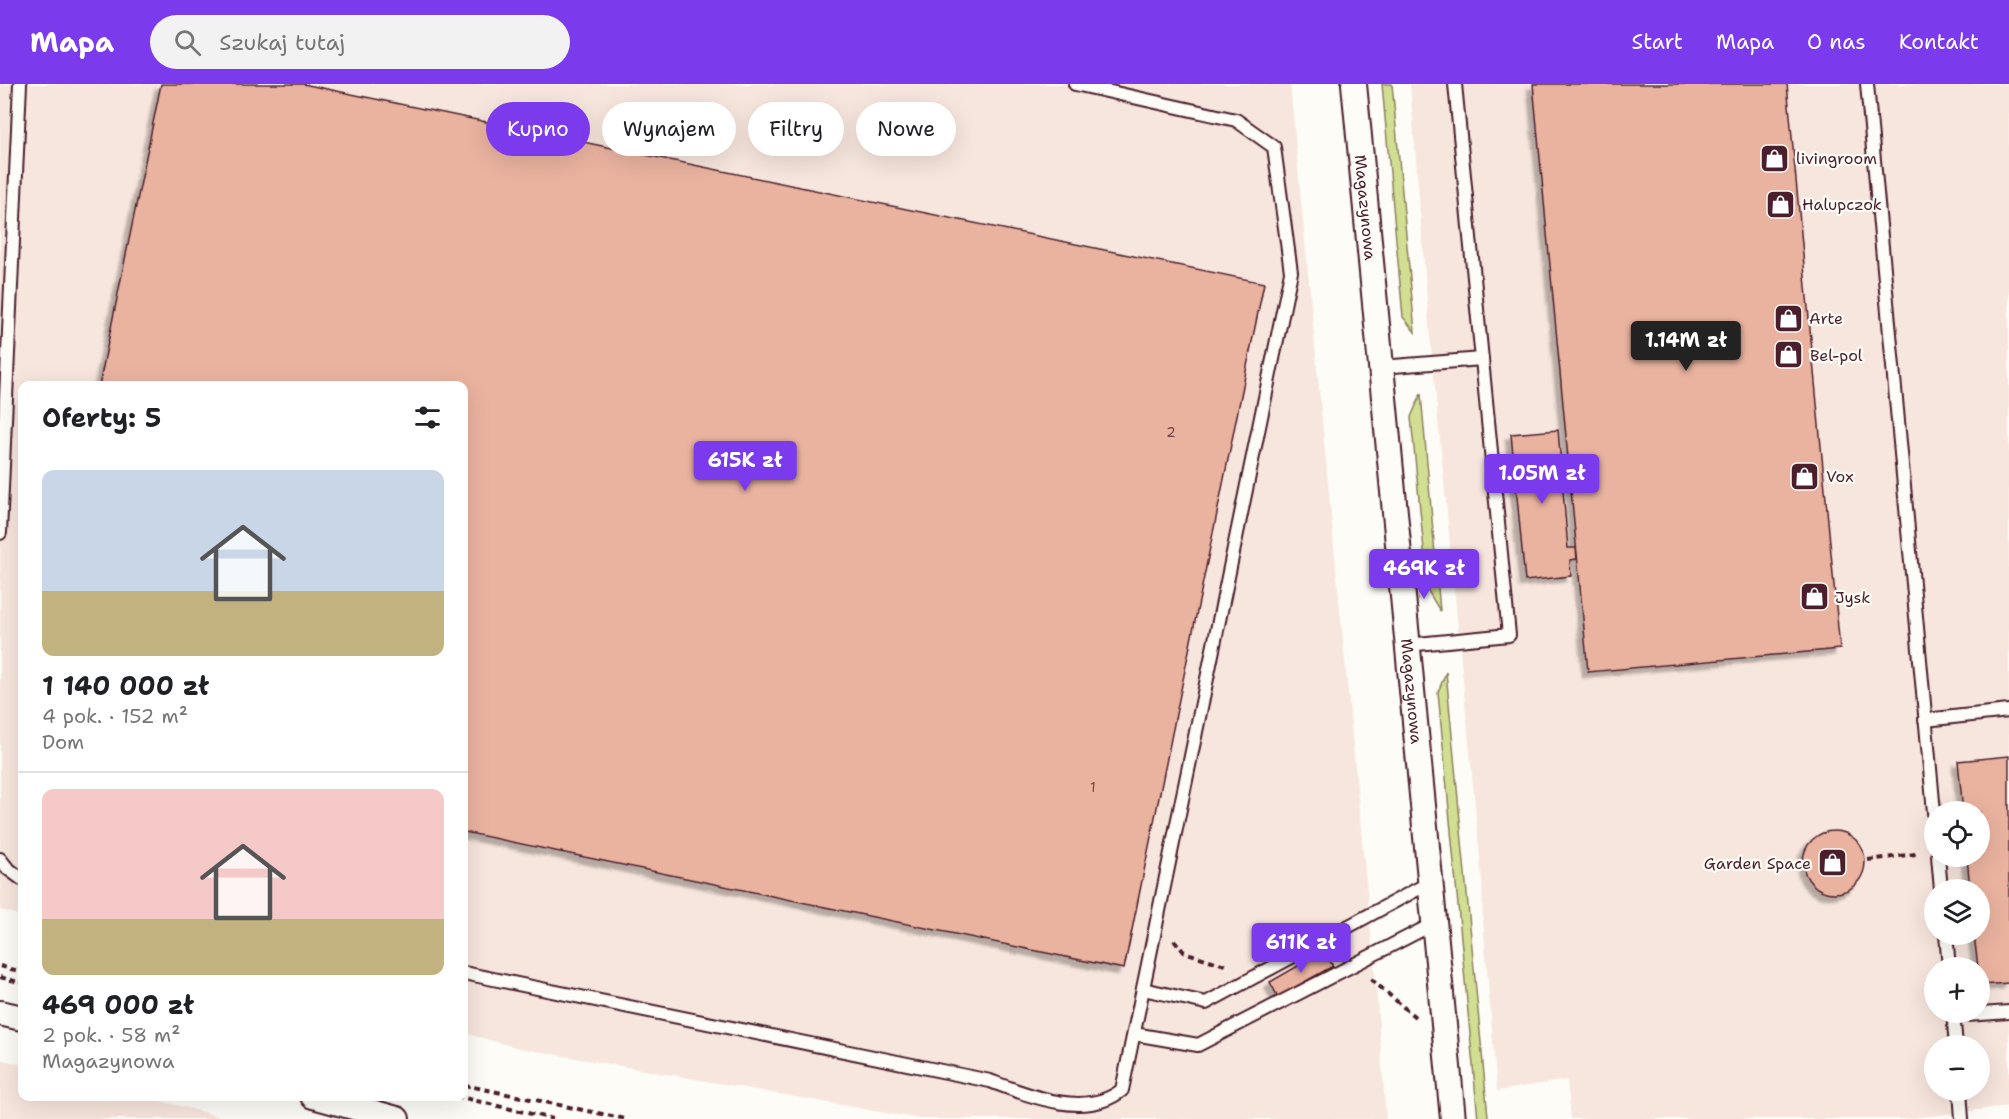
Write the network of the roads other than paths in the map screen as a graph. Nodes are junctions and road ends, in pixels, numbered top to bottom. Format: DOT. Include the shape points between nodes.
graph roads {
  1 [pos="20,84"];
  2 [pos="1075,84"];
  3 [pos="1354,84"];
  4 [pos="1455,84"];
  5 [pos="1867,84"];
  6 [pos="1128,89"];
  7 [pos="1482,359"];
  8 [pos="1381,367"];
  9 [pos="0,498"];
  10 [pos="0,533"];
  11 [pos="1407,645"];
  12 [pos="2009,711"];
  13 [pos="1925,720"];
  14 [pos="1933,801"];
  15 [pos="0,859"];
  16 [pos="18,876"];
  17 [pos="1429,883"];
  18 [pos="1433,924"];
  19 [pos="468,974"];
  20 [pos="1143,989"];
  21 [pos="0,1012"];
  22 [pos="2009,1012"];
  23 [pos="1990,1013"];
  24 [pos="18,1017"];
  25 [pos="1134,1034"];
  26 [pos="331,1101"];
  27 [pos="1961,1101"];
  28 [pos="397,1119"];
  29 [pos="1453,1119"];
  30 [pos="1962,1119"];
  1 -- 9 [label="lane"];
  2 -- 6 [label="lane"];
  3 -- 8 [label="street, Magazynowa"];
  4 -- 7 [label="lane"];
  5 -- 13 [label="lane"];
  6 -- 20 [label="lane" via="1236,120 1274,147 1291,272"];
  7 -- 8 [label="lane"];
  7 -- 11 [label="lane" via="1509,635"];
  8 -- 11 [label="street, Magazynowa"];
  9 -- 10 [label="lane"];
  11 -- 17 [label="street, Magazynowa"];
  12 -- 13 [label="lane"];
  13 -- 14 [label="lane"];
  15 -- 16 [label="lane"];
  17 -- 18 [label="street, Magazynowa"];
  17 -- 20 [label="lane" via="1206,1003"];
  18 -- 25 [label="lane" via="1198,1045"];
  18 -- 29 [label="street, Magazynowa"];
  19 -- 25 [label="lane" via="990,1081 1070,1109 1101,1106 1122,1090"];
  20 -- 25 [label="lane"];
  21 -- 24 [label="street"];
  22 -- 23 [label="lane"];
  26 -- 28 [label="street"];
  27 -- 30 [label="lane"];
}
